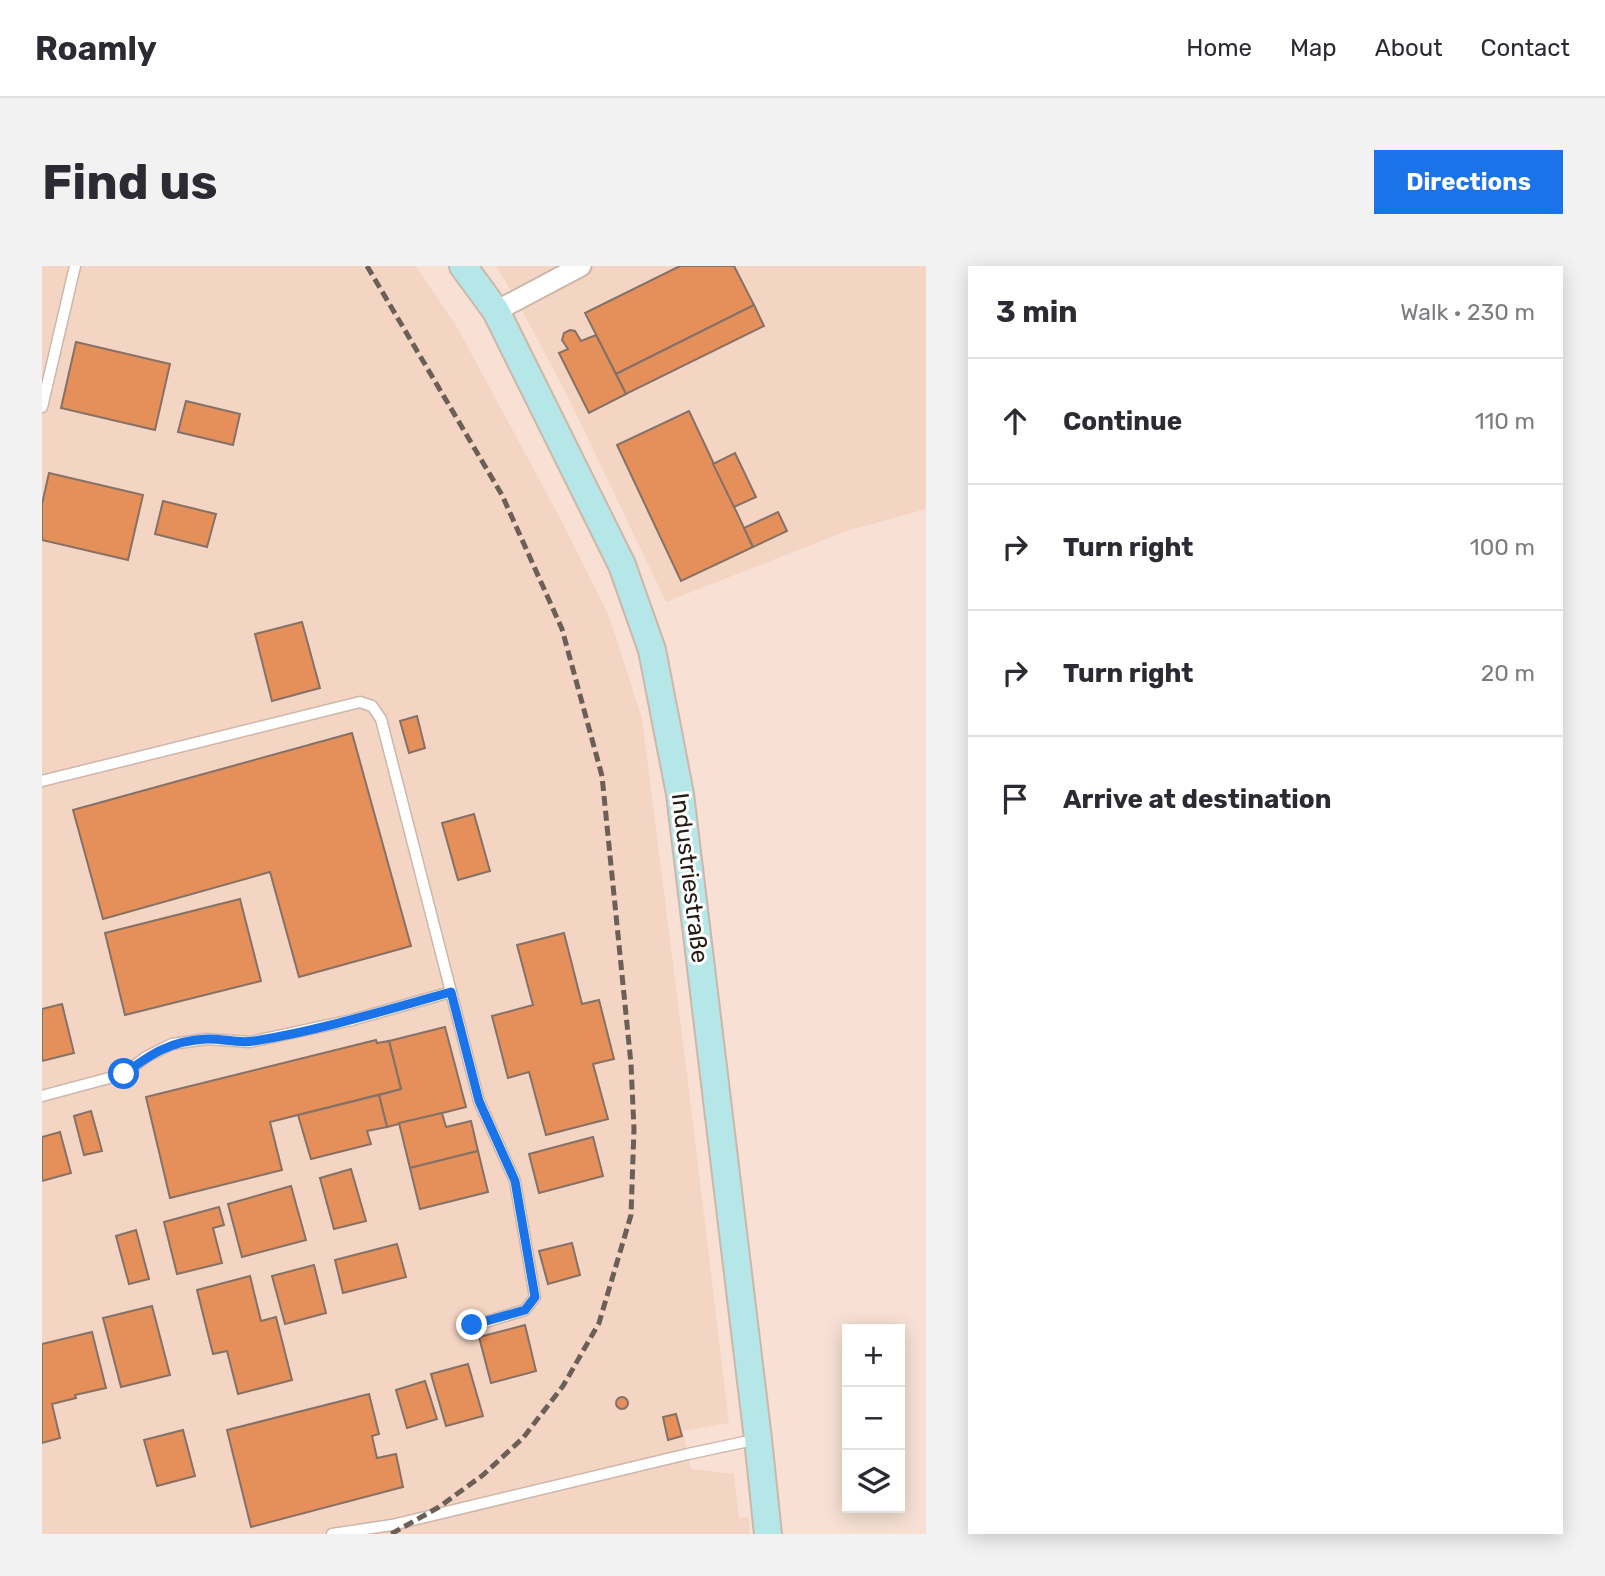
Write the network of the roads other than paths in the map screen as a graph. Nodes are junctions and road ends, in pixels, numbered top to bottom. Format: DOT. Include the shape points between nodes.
graph roads {
  1 [pos="75,266"];
  2 [pos="463,266"];
  3 [pos="581,266"];
  4 [pos="496,311"];
  5 [pos="42,407"];
  6 [pos="42,780"];
  7 [pos="451,992"];
  8 [pos="42,1096"];
  9 [pos="472,1325"];
  10 [pos="758,1439"];
  11 [pos="332,1534"];
  12 [pos="768,1534"];
  1 -- 5 [label="lane"];
  2 -- 4 [label="main road, Industriestraße"];
  3 -- 4 [label="street"];
  4 -- 10 [label="main road, Industriestraße" via="622,565 652,650 680,794"];
  6 -- 7 [label="lane" via="360,702 372,706 381,719"];
  7 -- 8 [label="lane" via="250,1042 206,1039 172,1044 124,1074"];
  7 -- 9 [label="lane" via="479,1101 515,1181 535,1297 525,1310"];
  10 -- 11 [label="lane" via="392,1525"];
  10 -- 12 [label="main road, Industriestraße"];
}
